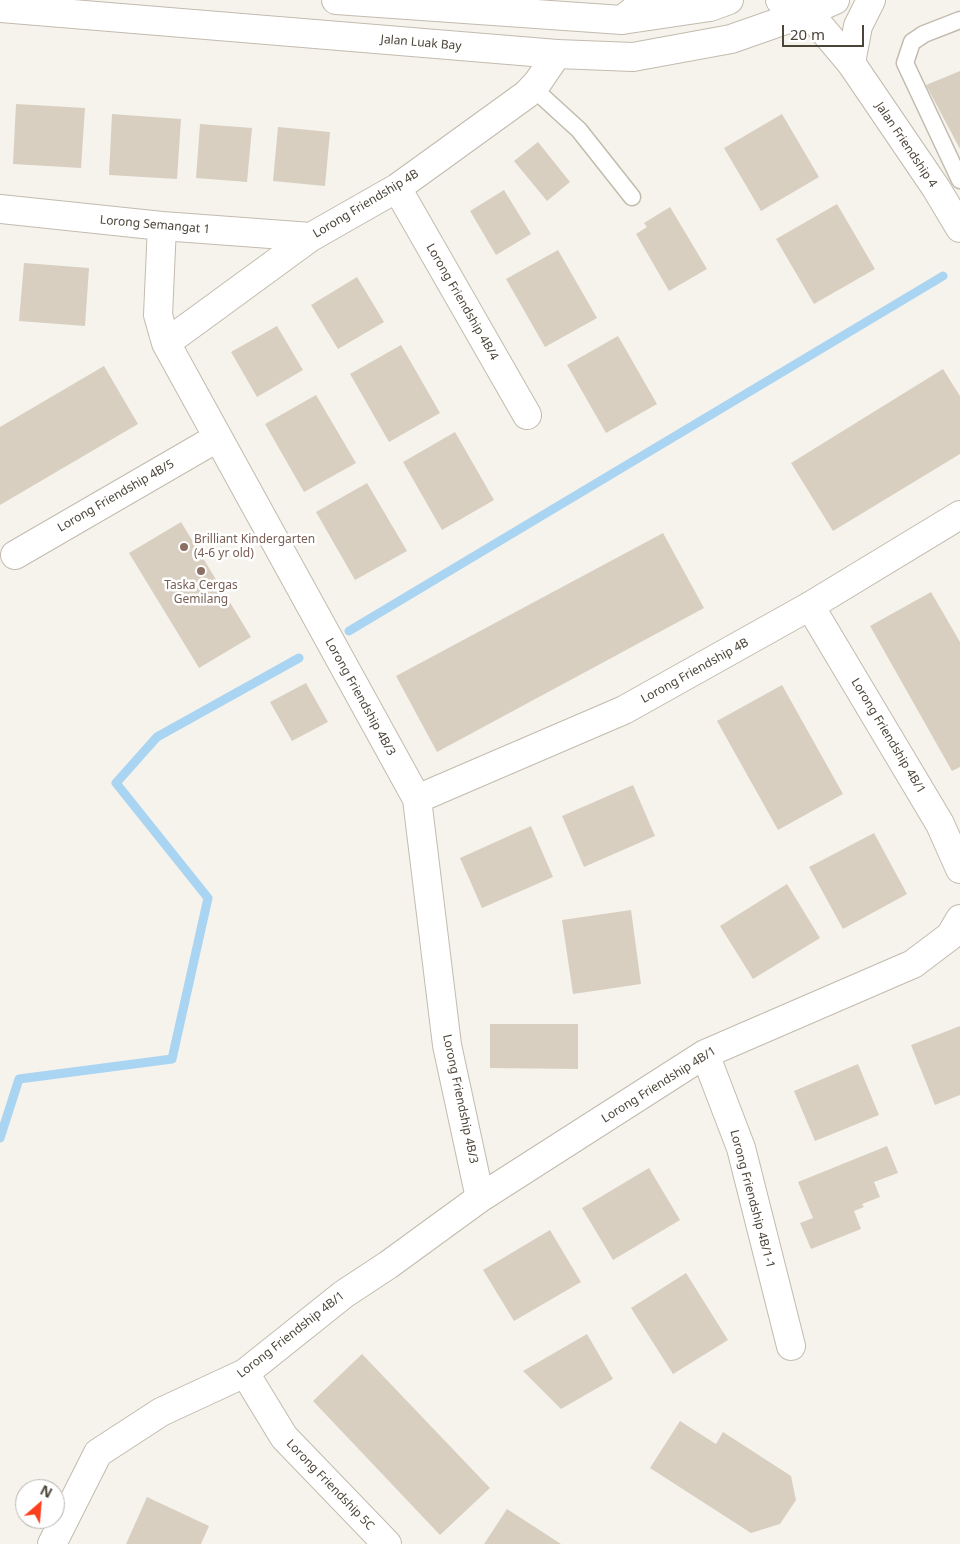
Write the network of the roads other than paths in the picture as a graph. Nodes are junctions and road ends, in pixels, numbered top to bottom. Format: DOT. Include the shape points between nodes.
graph roads {
  1 [pos="348,0"];
  2 [pos="646,0"];
  3 [pos="729,0"];
  4 [pos="780,0"];
  5 [pos="835,0"];
  6 [pos="871,0"];
  7 [pos="811,6"];
  8 [pos="0,8"];
  9 [pos="622,20"];
  10 [pos="960,20"];
  11 [pos="557,54"];
  12 [pos="851,63"];
  13 [pos="533,88"];
  14 [pos="952,182"];
  15 [pos="396,188"];
  16 [pos="632,197"];
  17 [pos="0,210"];
  18 [pos="162,226"];
  19 [pos="960,228"];
  20 [pos="311,237"];
  21 [pos="166,343"];
  22 [pos="527,415"];
  23 [pos="217,438"];
  24 [pos="960,515"];
  25 [pos="15,555"];
  26 [pos="810,606"];
  27 [pos="417,799"];
  28 [pos="960,869"];
  29 [pos="960,919"];
  30 [pos="705,1054"];
  31 [pos="480,1198"];
  32 [pos="791,1346"];
  33 [pos="245,1374"];
  34 [pos="52,1544"];
  35 [pos="387,1544"];
  1 -- 9 [label="street"];
  2 -- 9 [label="street"];
  3 -- 9 [label="street" via="710,7"];
  4 -- 7 [label="street"];
  5 -- 7 [label="street, Jalan Luak Bay"];
  6 -- 12 [label="street" via="858,26"];
  7 -- 11 [label="street, Jalan Luak Bay" via="731,39 633,56"];
  7 -- 12 [label="street, Jalan Friendship 4"];
  8 -- 11 [label="street, Jalan Luak Bay"];
  10 -- 14 [label="lane" via="912,42 905,63"];
  11 -- 13 [label="street, Lorong Friendship 4B"];
  12 -- 14 [label="street, Jalan Friendship 4"];
  13 -- 15 [label="street, Lorong Friendship 4B"];
  13 -- 16 [label="lane" via="579,130"];
  14 -- 19 [label="street, Jalan Friendship 4"];
  15 -- 20 [label="street, Lorong Friendship 4B"];
  15 -- 22 [label="street, Lorong Friendship 4B/4"];
  17 -- 18 [label="street, Lorong Semangat 1"];
  18 -- 20 [label="street, Lorong Semangat 1"];
  18 -- 21 [label="street, Lorong Friendship 4B/3" via="158,315"];
  20 -- 21 [label="street, Lorong Friendship 4B"];
  21 -- 23 [label="street, Lorong Friendship 4B/3"];
  23 -- 25 [label="street, Lorong Friendship 4B/5"];
  23 -- 27 [label="street, Lorong Friendship 4B/3"];
  24 -- 26 [label="street, Lorong Friendship 4B"];
  26 -- 27 [label="street, Lorong Friendship 4B" via="624,710"];
  26 -- 28 [label="street, Lorong Friendship 4B/1" via="940,824"];
  27 -- 31 [label="street, Lorong Friendship 4B/3" via="447,1044"];
  29 -- 30 [label="street, Lorong Friendship 4B/1" via="950,936 913,964"];
  30 -- 31 [label="street, Lorong Friendship 4B/1"];
  30 -- 32 [label="street, Lorong Friendship 4B/1-1" via="741,1148"];
  31 -- 33 [label="street, Lorong Friendship 4B/1" via="344,1294"];
  33 -- 34 [label="street, Lorong Friendship 4B/1" via="161,1412 98,1453"];
  33 -- 35 [label="street, Lorong Friendship 5C" via="284,1437"];
}
